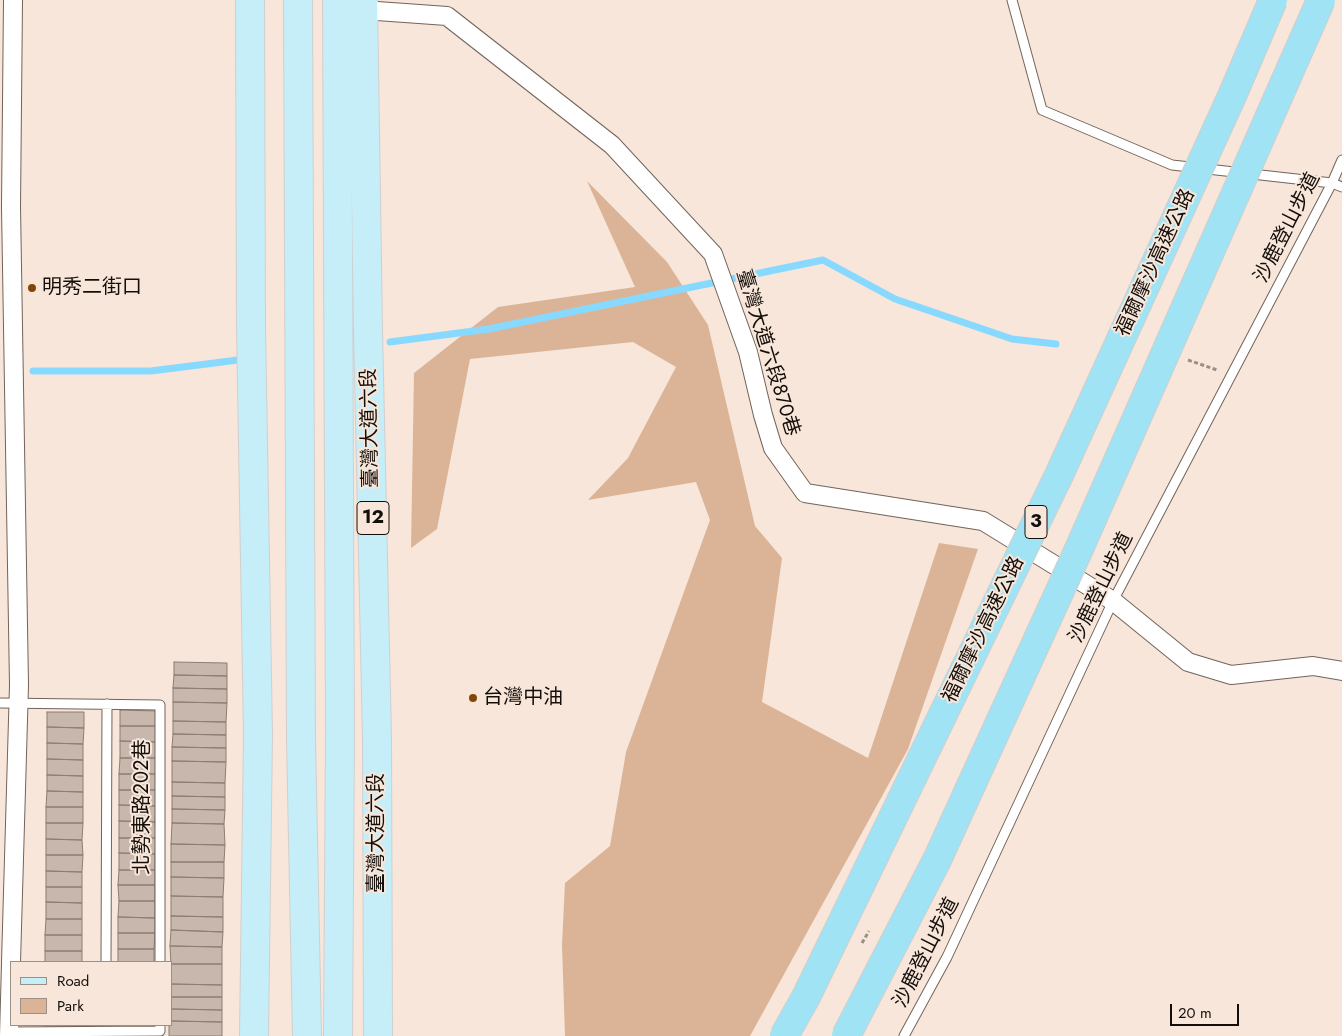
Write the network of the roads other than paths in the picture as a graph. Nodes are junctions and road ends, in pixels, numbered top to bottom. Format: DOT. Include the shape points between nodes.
graph roads {
  1 [pos="13,0"];
  2 [pos="250,0"];
  3 [pos="298,0"];
  4 [pos="336,0"];
  5 [pos="1012,0"];
  6 [pos="1273,0"];
  7 [pos="1321,0"];
  8 [pos="363,5"];
  9 [pos="1342,160"];
  10 [pos="1332,183"];
  11 [pos="1342,187"];
  12 [pos="6,208"];
  13 [pos="1113,601"];
  14 [pos="1342,671"];
  15 [pos="19,702"];
  16 [pos="0,703"];
  17 [pos="107,704"];
  18 [pos="11,961"];
  19 [pos="106,961"];
  20 [pos="160,961"];
  21 [pos="10,998"];
  22 [pos="160,1026"];
  23 [pos="106,1028"];
  24 [pos="9,1034"];
  25 [pos="254,1036"];
  26 [pos="307,1036"];
  27 [pos="338,1036"];
  28 [pos="378,1036"];
  29 [pos="784,1036"];
  30 [pos="846,1036"];
  31 [pos="904,1036"];
  1 -- 12 [label="street"];
  2 -- 25 [label="main road" via="251,326 258,735"];
  3 -- 26 [label="main road" via="301,730"];
  4 -- 27 [label="main road, 臺灣大道六段 / 12" via="340,735"];
  5 -- 10 [label="lane" via="1042,110 1172,165"];
  6 -- 29 [label="highway, 福爾摩沙高速公路 / 3, bridge" via="1059,475"];
  7 -- 30 [label="highway, bridge" via="938,860"];
  8 -- 13 [label="street, 臺灣大道六段870巷" via="446,16 612,145 713,254 748,352 773,448 805,493 983,521"];
  8 -- 28 [label="main road, 臺灣大道六段 / 12" via="377,739"];
  9 -- 10 [label="lane, 沙鹿登山步道"];
  10 -- 11 [label="lane"];
  10 -- 13 [label="lane, 沙鹿登山步道"];
  12 -- 15 [label="street"];
  13 -- 14 [label="street, 臺灣大道六段870巷" via="1188,662 1231,675 1313,666"];
  13 -- 31 [label="lane, 沙鹿登山步道" via="947,957"];
  15 -- 16 [label="lane, 北勢東路202巷"];
  15 -- 17 [label="lane, 北勢東路202巷"];
  15 -- 18 [label="street"];
  17 -- 19 [label="lane, 北勢東路202巷"];
  17 -- 20 [label="lane, 北勢東路202巷" via="160,705"];
  21 -- 24 [label="street"];
  22 -- 23 [label="lane" via="160,1031"];
  23 -- 24 [label="lane"];
}
